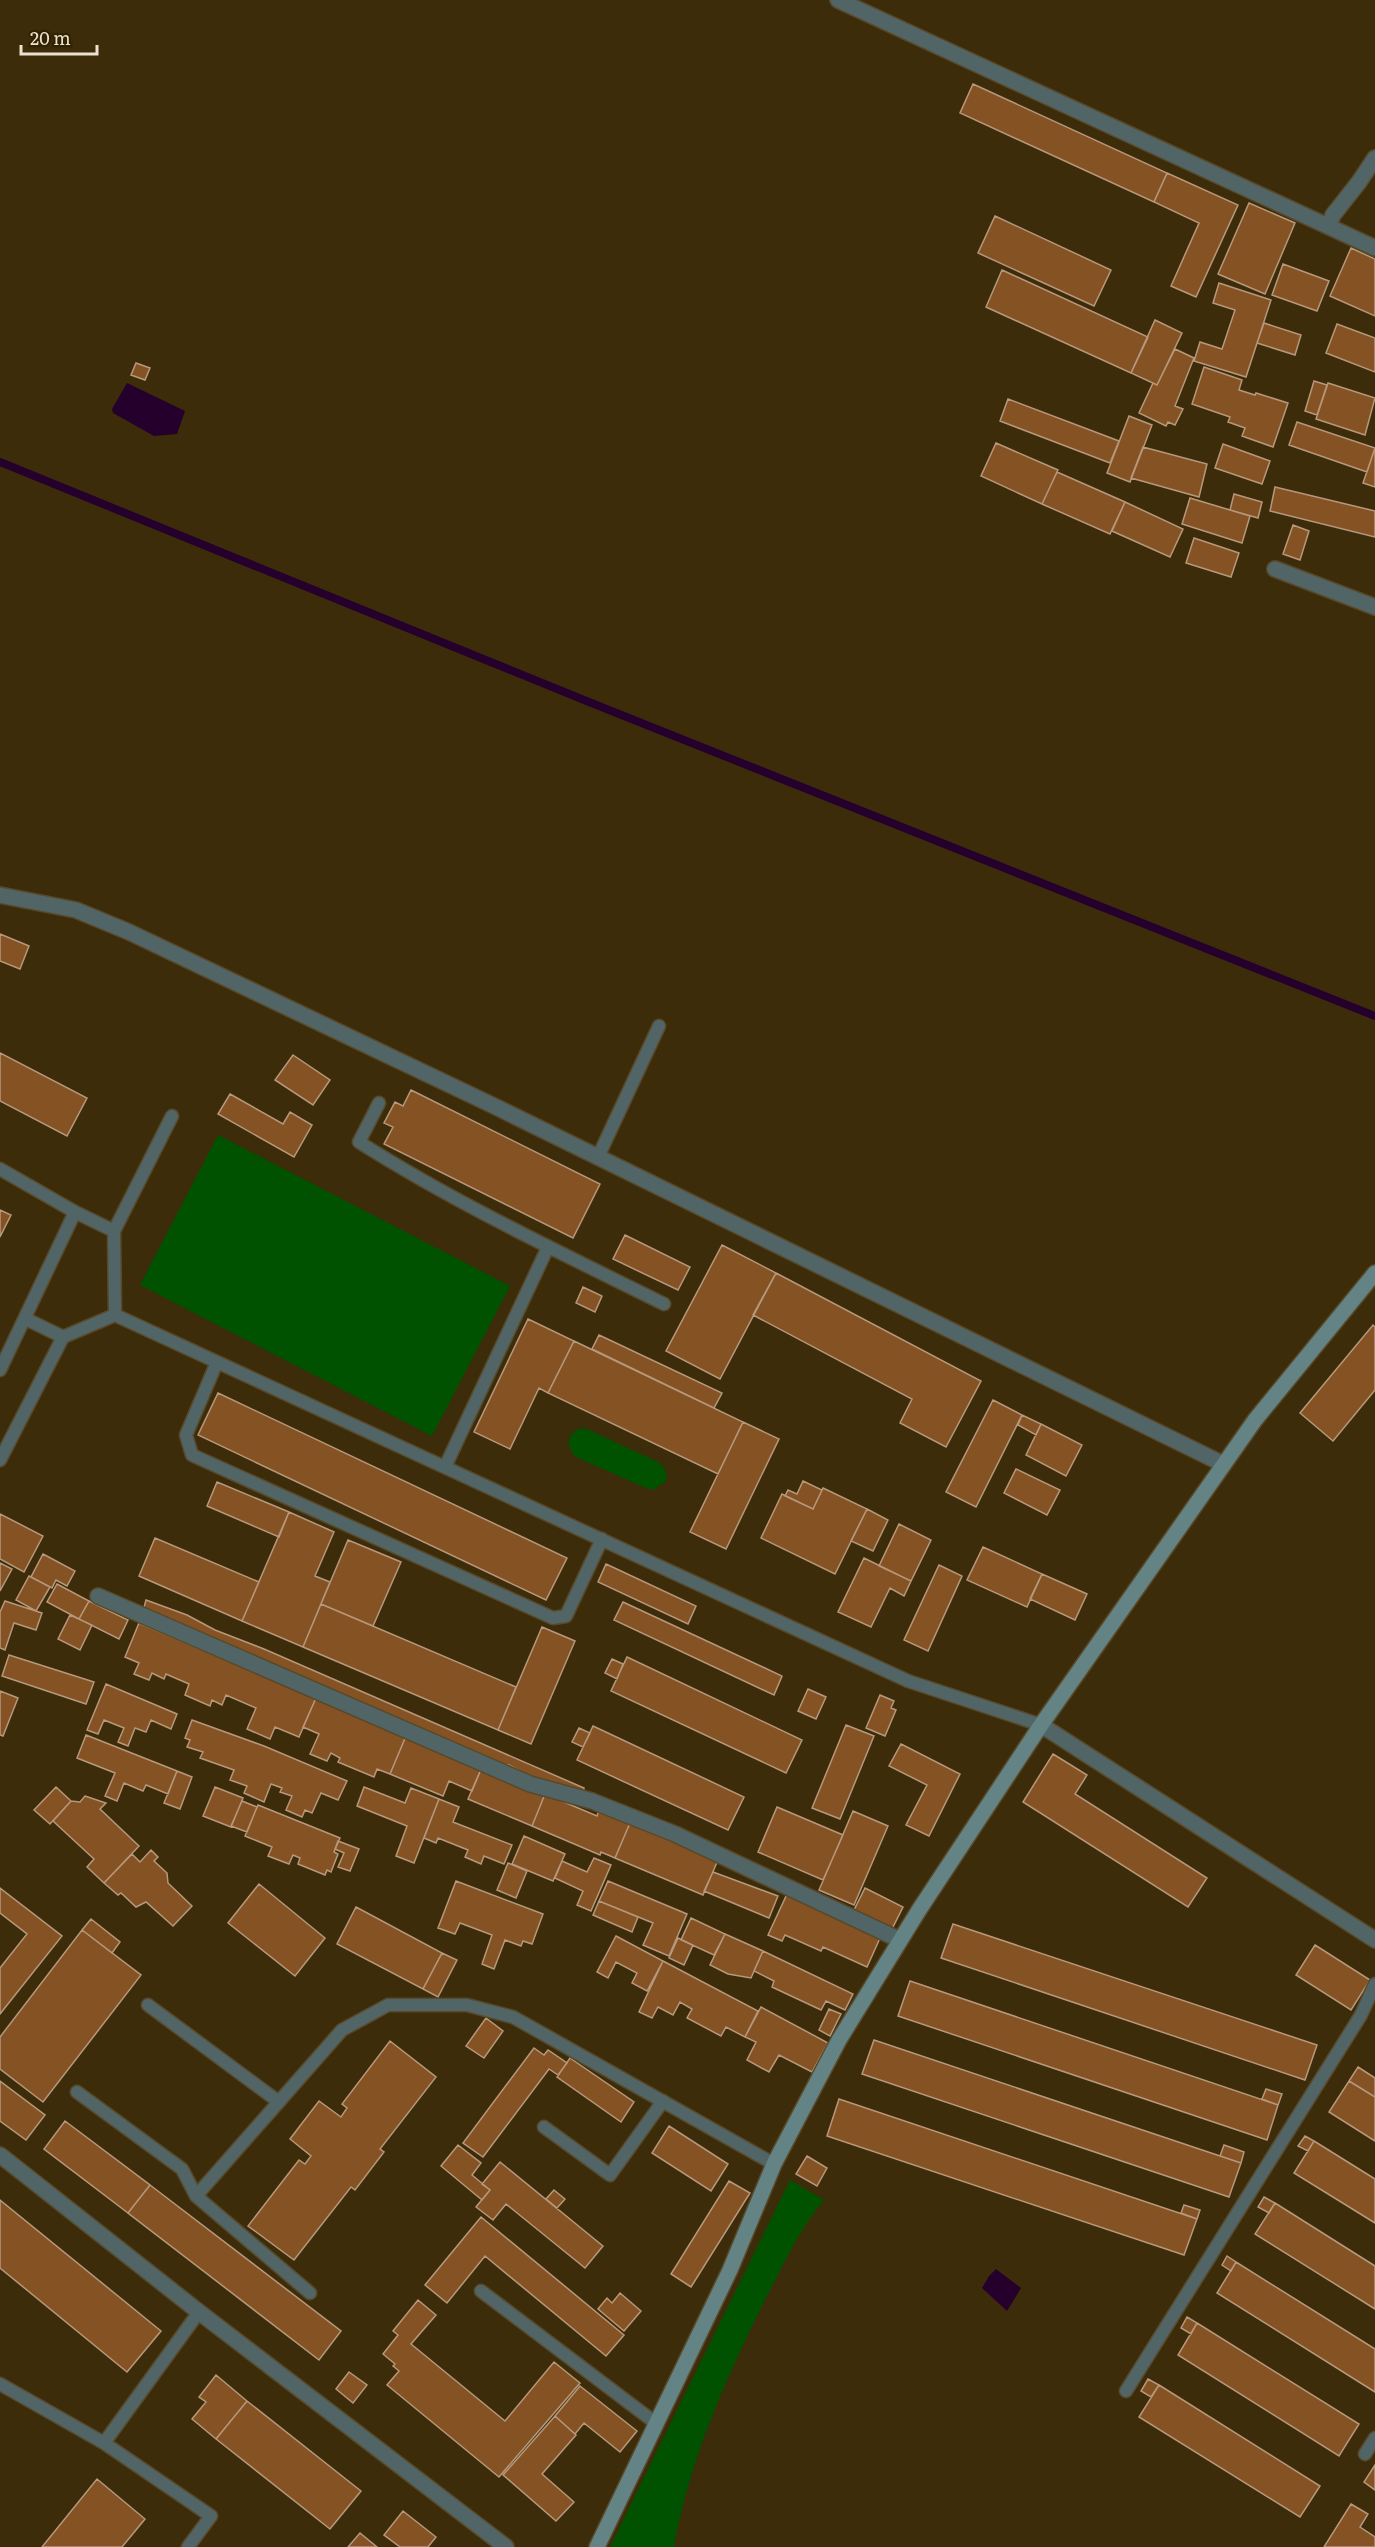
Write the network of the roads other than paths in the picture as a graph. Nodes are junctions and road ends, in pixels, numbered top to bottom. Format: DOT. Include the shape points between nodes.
graph roads {
  1 [pos="838,0"];
  2 [pos="1375,158"];
  3 [pos="1329,226"];
  4 [pos="1375,248"];
  5 [pos="1275,569"];
  6 [pos="1375,607"];
  7 [pos="0,895"];
  8 [pos="659,1026"];
  9 [pos="379,1103"];
  10 [pos="172,1116"];
  11 [pos="598,1157"];
  12 [pos="0,1169"];
  13 [pos="75,1212"];
  14 [pos="114,1231"];
  15 [pos="548,1246"];
  16 [pos="1375,1274"];
  17 [pos="664,1304"];
  18 [pos="115,1315"];
  19 [pos="26,1319"];
  20 [pos="63,1337"];
  21 [pos="217,1362"];
  22 [pos="0,1370"];
  23 [pos="0,1460"];
  24 [pos="1223,1464"];
  25 [pos="444,1467"];
  26 [pos="602,1539"];
  27 [pos="98,1596"];
  28 [pos="1041,1725"];
  29 [pos="900,1940"];
  30 [pos="1375,1940"];
  31 [pos="1375,1984"];
  32 [pos="148,2004"];
  33 [pos="77,2092"];
  34 [pos="663,2101"];
  35 [pos="279,2102"];
  36 [pos="544,2127"];
  37 [pos="0,2155"];
  38 [pos="774,2164"];
  39 [pos="196,2196"];
  40 [pos="481,2290"];
  41 [pos="310,2293"];
  42 [pos="199,2312"];
  43 [pos="0,2384"];
  44 [pos="1126,2391"];
  45 [pos="657,2424"];
  46 [pos="1375,2438"];
  47 [pos="104,2443"];
  48 [pos="1365,2454"];
  49 [pos="599,2546"];
  50 [pos="188,2547"];
  51 [pos="506,2547"];
  1 -- 3 [label="street"];
  2 -- 3 [label="street"];
  3 -- 4 [label="street"];
  5 -- 6 [label="street"];
  7 -- 11 [label="street" via="76,910 129,932"];
  8 -- 11 [label="lane"];
  9 -- 15 [label="lane" via="358,1142"];
  10 -- 14 [label="lane"];
  11 -- 24 [label="street"];
  12 -- 13 [label="lane"];
  13 -- 14 [label="lane"];
  13 -- 19 [label="lane"];
  14 -- 18 [label="lane"];
  15 -- 17 [label="lane"];
  15 -- 25 [label="lane"];
  16 -- 24 [label="street"];
  18 -- 20 [label="lane"];
  18 -- 21 [label="lane"];
  19 -- 20 [label="lane"];
  19 -- 22 [label="lane"];
  20 -- 23 [label="lane"];
  21 -- 25 [label="lane"];
  21 -- 26 [label="lane" via="186,1435 192,1455 553,1618 567,1616"];
  24 -- 28 [label="street"];
  25 -- 26 [label="lane"];
  26 -- 28 [label="lane" via="908,1681"];
  27 -- 29 [label="street" via="530,1784 592,1801 675,1834"];
  28 -- 29 [label="street"];
  28 -- 30 [label="street"];
  29 -- 38 [label="street" via="839,2040"];
  31 -- 44 [label="lane" via="1361,2015"];
  32 -- 35 [label="lane"];
  33 -- 39 [label="lane" via="182,2169"];
  34 -- 35 [label="lane" via="513,2017 467,2005 388,2005 342,2030"];
  34 -- 36 [label="lane" via="610,2175"];
  34 -- 38 [label="lane"];
  35 -- 39 [label="lane"];
  37 -- 42 [label="street"];
  38 -- 45 [label="street" via="730,2270"];
  39 -- 41 [label="lane"];
  40 -- 45 [label="lane"];
  42 -- 47 [label="lane"];
  42 -- 51 [label="street"];
  43 -- 47 [label="lane"];
  45 -- 49 [label="street"];
  46 -- 48 [label="lane"];
  47 -- 50 [label="lane" via="211,2516"];
}
